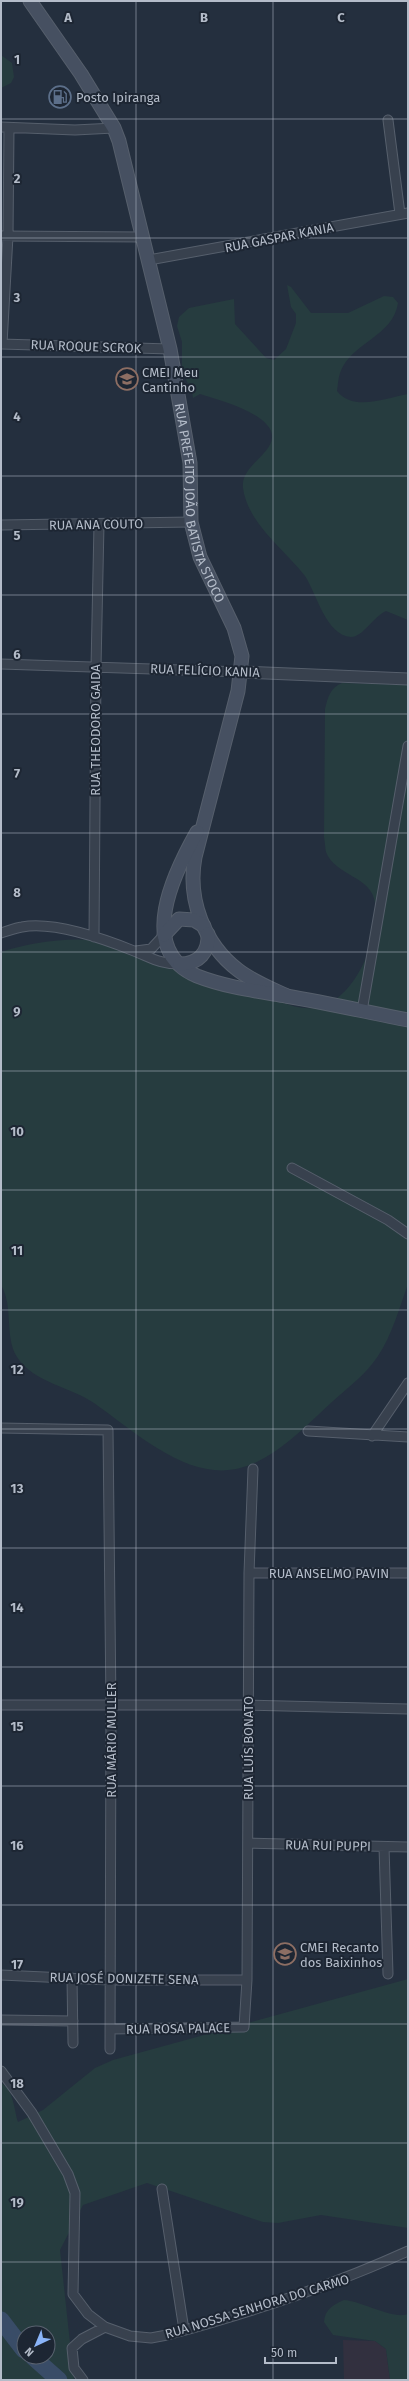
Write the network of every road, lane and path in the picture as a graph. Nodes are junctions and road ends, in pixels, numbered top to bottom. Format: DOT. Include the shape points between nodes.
graph roads {
  1 [pos="30,1"];
  2 [pos="388,120"];
  3 [pos="5,128"];
  4 [pos="114,128"];
  5 [pos="404,214"];
  6 [pos="4,236"];
  7 [pos="143,237"];
  8 [pos="149,260"];
  9 [pos="1,344"];
  10 [pos="170,349"];
  11 [pos="191,522"];
  12 [pos="99,524"];
  13 [pos="1,525"];
  14 [pos="1,664"];
  15 [pos="96,667"];
  16 [pos="242,672"];
  17 [pos="408,679"];
  18 [pos="408,746"];
  19 [pos="207,813"];
  20 [pos="206,930"];
  21 [pos="1,932"];
  22 [pos="164,934"];
  23 [pos="94,937"];
  24 [pos="135,952"];
  25 [pos="180,964"];
  26 [pos="287,996"];
  27 [pos="362,1011"];
  28 [pos="408,1020"];
  29 [pos="292,1168"];
  30 [pos="408,1234"];
  31 [pos="408,1382"];
  32 [pos="1,1428"];
  33 [pos="308,1431"];
  34 [pos="372,1436"];
  35 [pos="408,1437"];
  36 [pos="253,1468"];
  37 [pos="249,1573"];
  38 [pos="408,1573"];
  39 [pos="1,1705"];
  40 [pos="248,1705"];
  41 [pos="111,1706"];
  42 [pos="408,1709"];
  43 [pos="248,1843"];
  44 [pos="384,1847"];
  45 [pos="408,1847"];
  46 [pos="388,1974"];
  47 [pos="1,1975"];
  48 [pos="72,1978"];
  49 [pos="110,1980"];
  50 [pos="247,1980"];
  51 [pos="1,2020"];
  52 [pos="73,2021"];
  53 [pos="244,2027"];
  54 [pos="111,2029"];
  55 [pos="73,2043"];
  56 [pos="110,2049"];
  57 [pos="1,2071"];
  58 [pos="162,2189"];
  59 [pos="408,2251"];
  60 [pos="105,2326"];
  61 [pos="184,2330"];
  62 [pos="83,2380"];
  1 -- 4 [label="main road, RUA PREFEITO JOÃO BATISTA STOCO" via="81,74"];
  2 -- 5 [label="street"];
  3 -- 4 [label="street"];
  3 -- 6 [label="street"];
  4 -- 7 [label="main road, RUA PREFEITO JOÃO BATISTA STOCO"];
  5 -- 8 [label="street, RUA GASPAR KANIA"];
  6 -- 7 [label="street"];
  6 -- 9 [label="street"];
  7 -- 8 [label="main road, RUA PREFEITO JOÃO BATISTA STOCO"];
  8 -- 10 [label="main road, RUA PREFEITO JOÃO BATISTA STOCO"];
  9 -- 10 [label="street, RUA ROQUE SCROK"];
  10 -- 11 [label="main road, RUA PREFEITO JOÃO BATISTA STOCO" via="190,463"];
  11 -- 12 [label="street, RUA ANA COUTO"];
  11 -- 16 [label="main road, RUA PREFEITO JOÃO BATISTA STOCO" via="205,569 240,644"];
  12 -- 13 [label="street, RUA ANA COUTO"];
  12 -- 15 [label="street, RUA THEODORO GAIDA"];
  14 -- 15 [label="street, RUA FELÍCIO KANIA"];
  15 -- 16 [label="street, RUA FELÍCIO KANIA"];
  15 -- 23 [label="street, RUA THEODORO GAIDA"];
  16 -- 17 [label="street, RUA FELÍCIO KANIA"];
  16 -- 19 [label="main road, RUA PREFEITO JOÃO BATISTA STOCO"];
  18 -- 27 [label="street"];
  19 -- 20 [label="main road, RUA PREFEITO JOÃO BATISTA STOCO" via="192,870 194,898"];
  19 -- 22 [label="main road, RUA PREFEITO JOÃO BATISTA STOCO" via="188,848 168,897 164,914"];
  20 -- 22 [label="main road" via="194,920 180,919"];
  20 -- 25 [label="main road" via="208,943 202,956 192,962"];
  20 -- 26 [label="main road, RUA PREFEITO JOÃO BATISTA STOCO" via="223,957 239,971"];
  21 -- 23 [label="street" via="23,926 51,927"];
  22 -- 24 [label="street" via="151,949"];
  22 -- 25 [label="main road, RUA PREFEITO JOÃO BATISTA STOCO" via="170,950"];
  23 -- 24 [label="street"];
  24 -- 25 [label="street" via="159,963"];
  25 -- 26 [label="main road, RUA PREFEITO JOÃO BATISTA STOCO" via="203,978"];
  26 -- 27 [label="main road, RUA PREFEITO JOÃO BATISTA STOCO"];
  27 -- 28 [label="main road, RUA PREFEITO JOÃO BATISTA STOCO"];
  29 -- 30 [label="street" via="388,1220"];
  31 -- 34 [label="street"];
  32 -- 41 [label="street, RUA MÁRIO MULLER" via="108,1430"];
  33 -- 34 [label="street"];
  34 -- 35 [label="street"];
  36 -- 37 [label="street, RUA LUÍS BONATO"];
  37 -- 38 [label="street, RUA ANSELMO PAVIN"];
  37 -- 40 [label="street, RUA LUÍS BONATO"];
  39 -- 41 [label="street"];
  40 -- 41 [label="street"];
  40 -- 42 [label="street"];
  40 -- 43 [label="street, RUA LUÍS BONATO"];
  41 -- 49 [label="street, RUA MÁRIO MULLER"];
  43 -- 44 [label="street, RUA RUI PUPPI"];
  43 -- 50 [label="street, RUA LUÍS BONATO"];
  44 -- 45 [label="street, RUA RUI PUPPI"];
  44 -- 46 [label="street"];
  47 -- 48 [label="street, RUA JOSÉ DONIZETE SENA"];
  48 -- 49 [label="street, RUA JOSÉ DONIZETE SENA"];
  48 -- 52 [label="street"];
  49 -- 50 [label="street, RUA JOSÉ DONIZETE SENA"];
  49 -- 54 [label="street, RUA MÁRIO MULLER"];
  50 -- 53 [label="street, RUA LUÍS BONATO"];
  51 -- 52 [label="street"];
  52 -- 55 [label="street"];
  53 -- 54 [label="street, RUA ROSA PALACE"];
  54 -- 56 [label="street, RUA MÁRIO MULLER"];
  57 -- 60 [label="street, RUA NOSSA SENHORA DO CARMO" via="32,2113 68,2174 75,2193 73,2294 88,2314"];
  58 -- 61 [label="street"];
  59 -- 61 [label="street, RUA NOSSA SENHORA DO CARMO" via="319,2288"];
  60 -- 61 [label="street, RUA NOSSA SENHORA DO CARMO" via="130,2336 151,2338"];
  60 -- 62 [label="street" via="72,2348 74,2368"];
}
